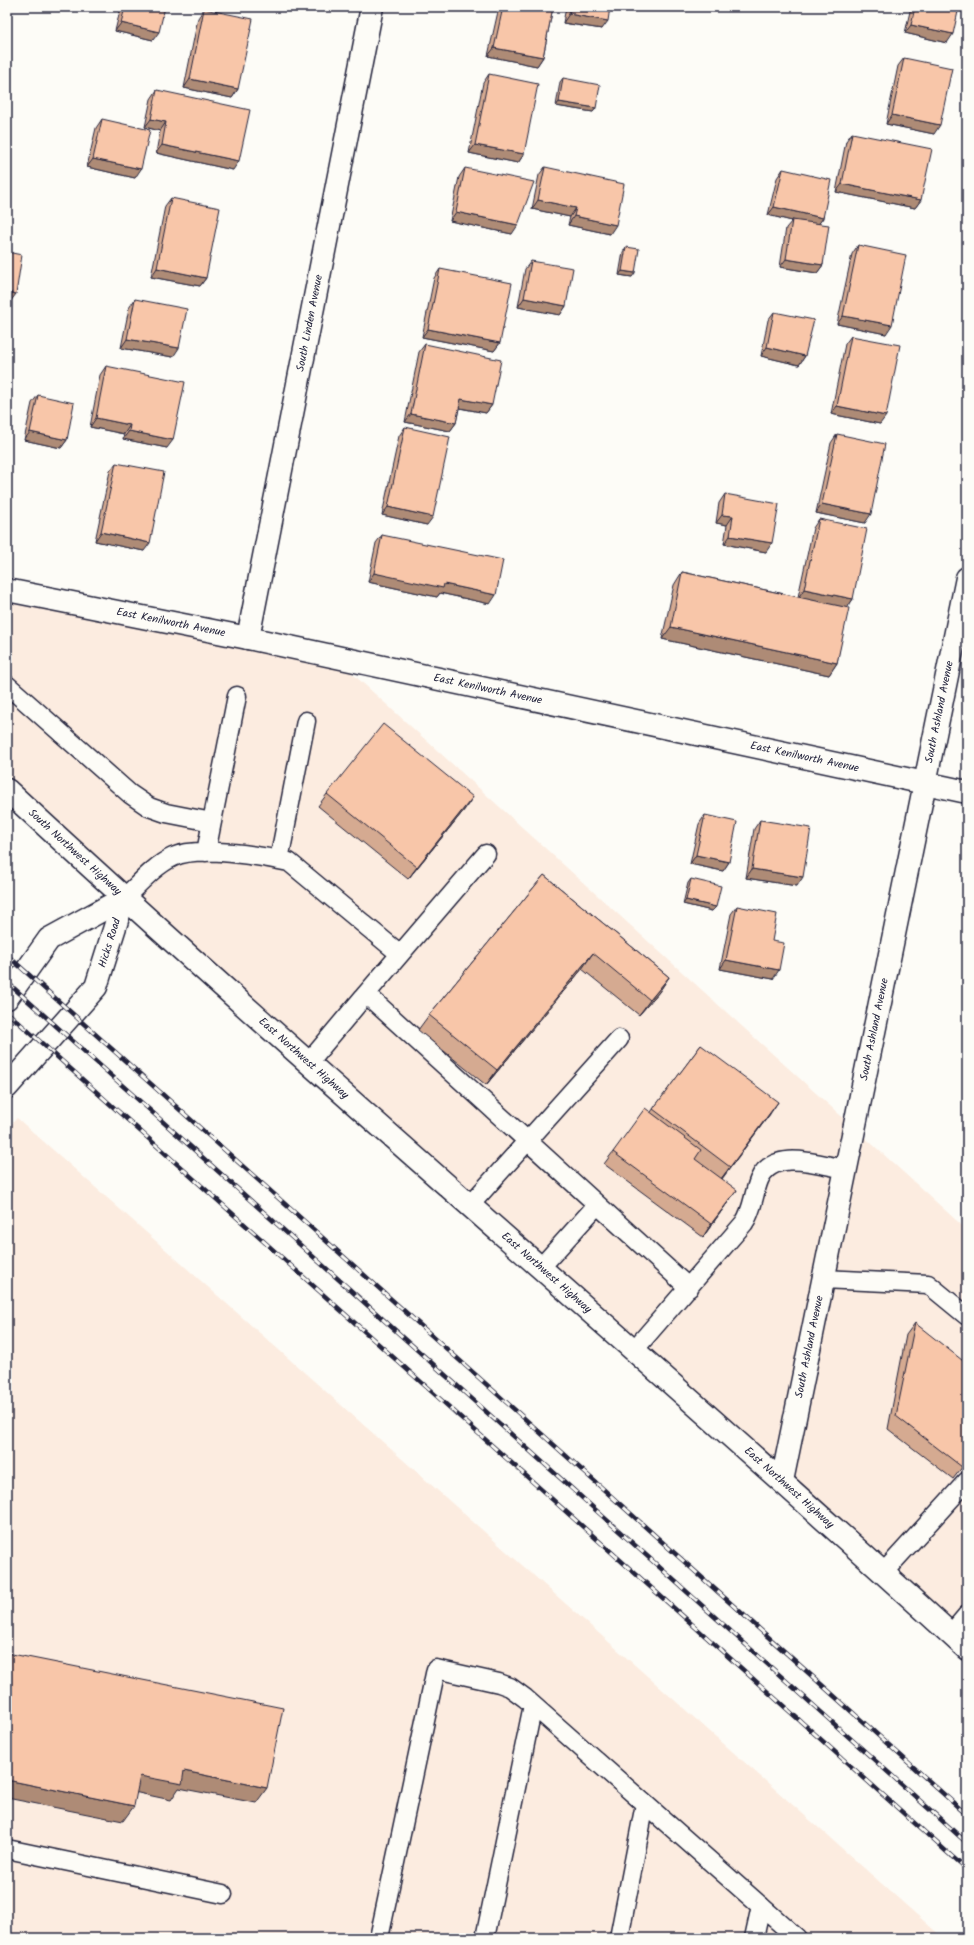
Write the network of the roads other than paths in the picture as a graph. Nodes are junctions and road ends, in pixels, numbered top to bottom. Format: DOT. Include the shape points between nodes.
graph roads {
  1 [pos="372,7"];
  2 [pos="967,578"];
  3 [pos="7,590"];
  4 [pos="248,638"];
  5 [pos="7,685"];
  6 [pos="237,696"];
  7 [pos="306,721"];
  8 [pos="925,783"];
  9 [pos="7,790"];
  10 [pos="967,792"];
  11 [pos="212,822"];
  12 [pos="206,852"];
  13 [pos="486,854"];
  14 [pos="279,860"];
  15 [pos="124,898"];
  16 [pos="400,954"];
  17 [pos="366,994"];
  18 [pos="7,998"];
  19 [pos="619,1039"];
  20 [pos="309,1062"];
  21 [pos="7,1087"];
  22 [pos="527,1140"];
  23 [pos="846,1169"];
  24 [pos="470,1205"];
  25 [pos="597,1205"];
  26 [pos="541,1267"];
  27 [pos="823,1279"];
  28 [pos="689,1288"];
  29 [pos="967,1316"];
  30 [pos="634,1350"];
  31 [pos="782,1481"];
  32 [pos="967,1481"];
  33 [pos="883,1573"];
  34 [pos="967,1615"];
  35 [pos="951,1634"];
  36 [pos="967,1649"];
  37 [pos="533,1704"];
  38 [pos="645,1804"];
  39 [pos="7,1850"];
  40 [pos="223,1894"];
  41 [pos="761,1906"];
  42 [pos="379,1938"];
  43 [pos="485,1938"];
  44 [pos="619,1938"];
  45 [pos="754,1938"];
  46 [pos="797,1938"];
  1 -- 4 [label="street, South Linden Avenue"];
  2 -- 8 [label="street, South Ashland Avenue"];
  3 -- 4 [label="street, East Kenilworth Avenue"];
  4 -- 8 [label="street, East Kenilworth Avenue"];
  5 -- 11 [label="lane" via="130,794 149,807"];
  6 -- 11 [label="lane"];
  7 -- 14 [label="lane"];
  8 -- 10 [label="street, East Kenilworth Avenue"];
  8 -- 23 [label="street, South Ashland Avenue"];
  9 -- 15 [label="street, South Northwest Highway"];
  11 -- 12 [label="lane"];
  12 -- 14 [label="lane"];
  12 -- 15 [label="lane" via="184,852 171,858"];
  13 -- 16 [label="lane"];
  14 -- 16 [label="lane" via="288,862"];
  15 -- 18 [label="street, Hicks Road" via="49,939"];
  15 -- 20 [label="street, East Northwest Highway"];
  15 -- 21 [label="street, Hicks Road" via="96,987"];
  16 -- 17 [label="lane"];
  17 -- 20 [label="lane"];
  17 -- 22 [label="lane"];
  19 -- 22 [label="lane"];
  20 -- 24 [label="street, East Northwest Highway"];
  22 -- 24 [label="lane"];
  22 -- 25 [label="lane"];
  23 -- 27 [label="street, South Ashland Avenue"];
  23 -- 28 [label="lane" via="791,1160 778,1162 766,1169 760,1179 749,1216"];
  24 -- 26 [label="street, East Northwest Highway"];
  25 -- 26 [label="lane"];
  25 -- 28 [label="lane"];
  26 -- 30 [label="street, East Northwest Highway"];
  27 -- 29 [label="lane" via="928,1284"];
  27 -- 31 [label="street, South Ashland Avenue"];
  28 -- 30 [label="lane"];
  30 -- 31 [label="street, East Northwest Highway"];
  31 -- 33 [label="street, East Northwest Highway"];
  32 -- 33 [label="lane"];
  33 -- 35 [label="street, East Northwest Highway"];
  34 -- 35 [label="lane"];
  35 -- 36 [label="street, East Northwest Highway"];
  37 -- 38 [label="lane"];
  37 -- 42 [label="lane" via="510,1687 436,1669"];
  37 -- 43 [label="lane"];
  38 -- 41 [label="lane"];
  38 -- 44 [label="lane"];
  39 -- 40 [label="lane"];
  41 -- 45 [label="lane"];
  41 -- 46 [label="lane"];
}
